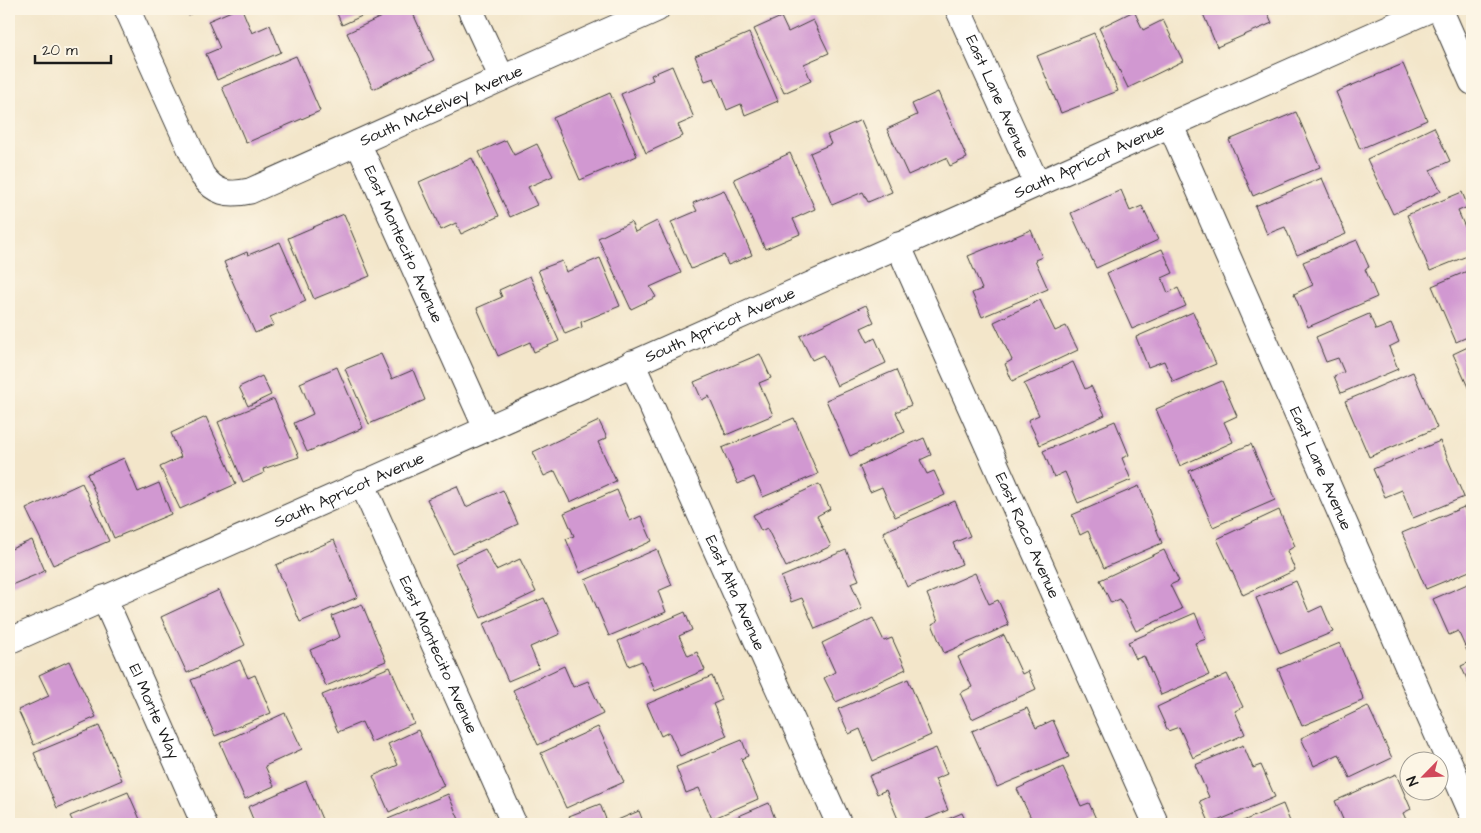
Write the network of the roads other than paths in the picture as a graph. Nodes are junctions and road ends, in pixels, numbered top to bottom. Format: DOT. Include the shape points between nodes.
graph roads {
  1 [pos="127,9"];
  2 [pos="470,9"];
  3 [pos="657,9"];
  4 [pos="958,9"];
  5 [pos="1431,9"];
  6 [pos="1440,9"];
  7 [pos="502,78"];
  8 [pos="1472,82"];
  9 [pos="1170,124"];
  10 [pos="358,143"];
  11 [pos="1037,184"];
  12 [pos="898,245"];
  13 [pos="632,364"];
  14 [pos="486,428"];
  15 [pos="362,483"];
  16 [pos="104,598"];
  17 [pos="9,640"];
  18 [pos="1472,814"];
  19 [pos="204,824"];
  20 [pos="514,824"];
  21 [pos="840,824"];
  22 [pos="1156,824"];
  1 -- 10 [label="street, South McKelvey Avenue" via="210,187 223,194 250,191"];
  2 -- 7 [label="street"];
  3 -- 7 [label="street, South McKelvey Avenue"];
  4 -- 11 [label="street, East Lane Avenue"];
  5 -- 9 [label="street, South Apricot Avenue"];
  6 -- 8 [label="street"];
  7 -- 10 [label="street, South McKelvey Avenue"];
  9 -- 11 [label="street, South Apricot Avenue"];
  9 -- 18 [label="street, East Lane Avenue"];
  10 -- 14 [label="street, East Montecito Avenue"];
  11 -- 12 [label="street, South Apricot Avenue"];
  12 -- 13 [label="street, South Apricot Avenue"];
  12 -- 22 [label="street, East Raco Avenue"];
  13 -- 14 [label="street, South Apricot Avenue"];
  13 -- 21 [label="street, East Alta Avenue"];
  14 -- 15 [label="street, South Apricot Avenue"];
  15 -- 16 [label="street, South Apricot Avenue"];
  15 -- 20 [label="street, East Montecito Avenue"];
  16 -- 17 [label="street, South Apricot Avenue"];
  16 -- 19 [label="street, El Monte Way"];
}
